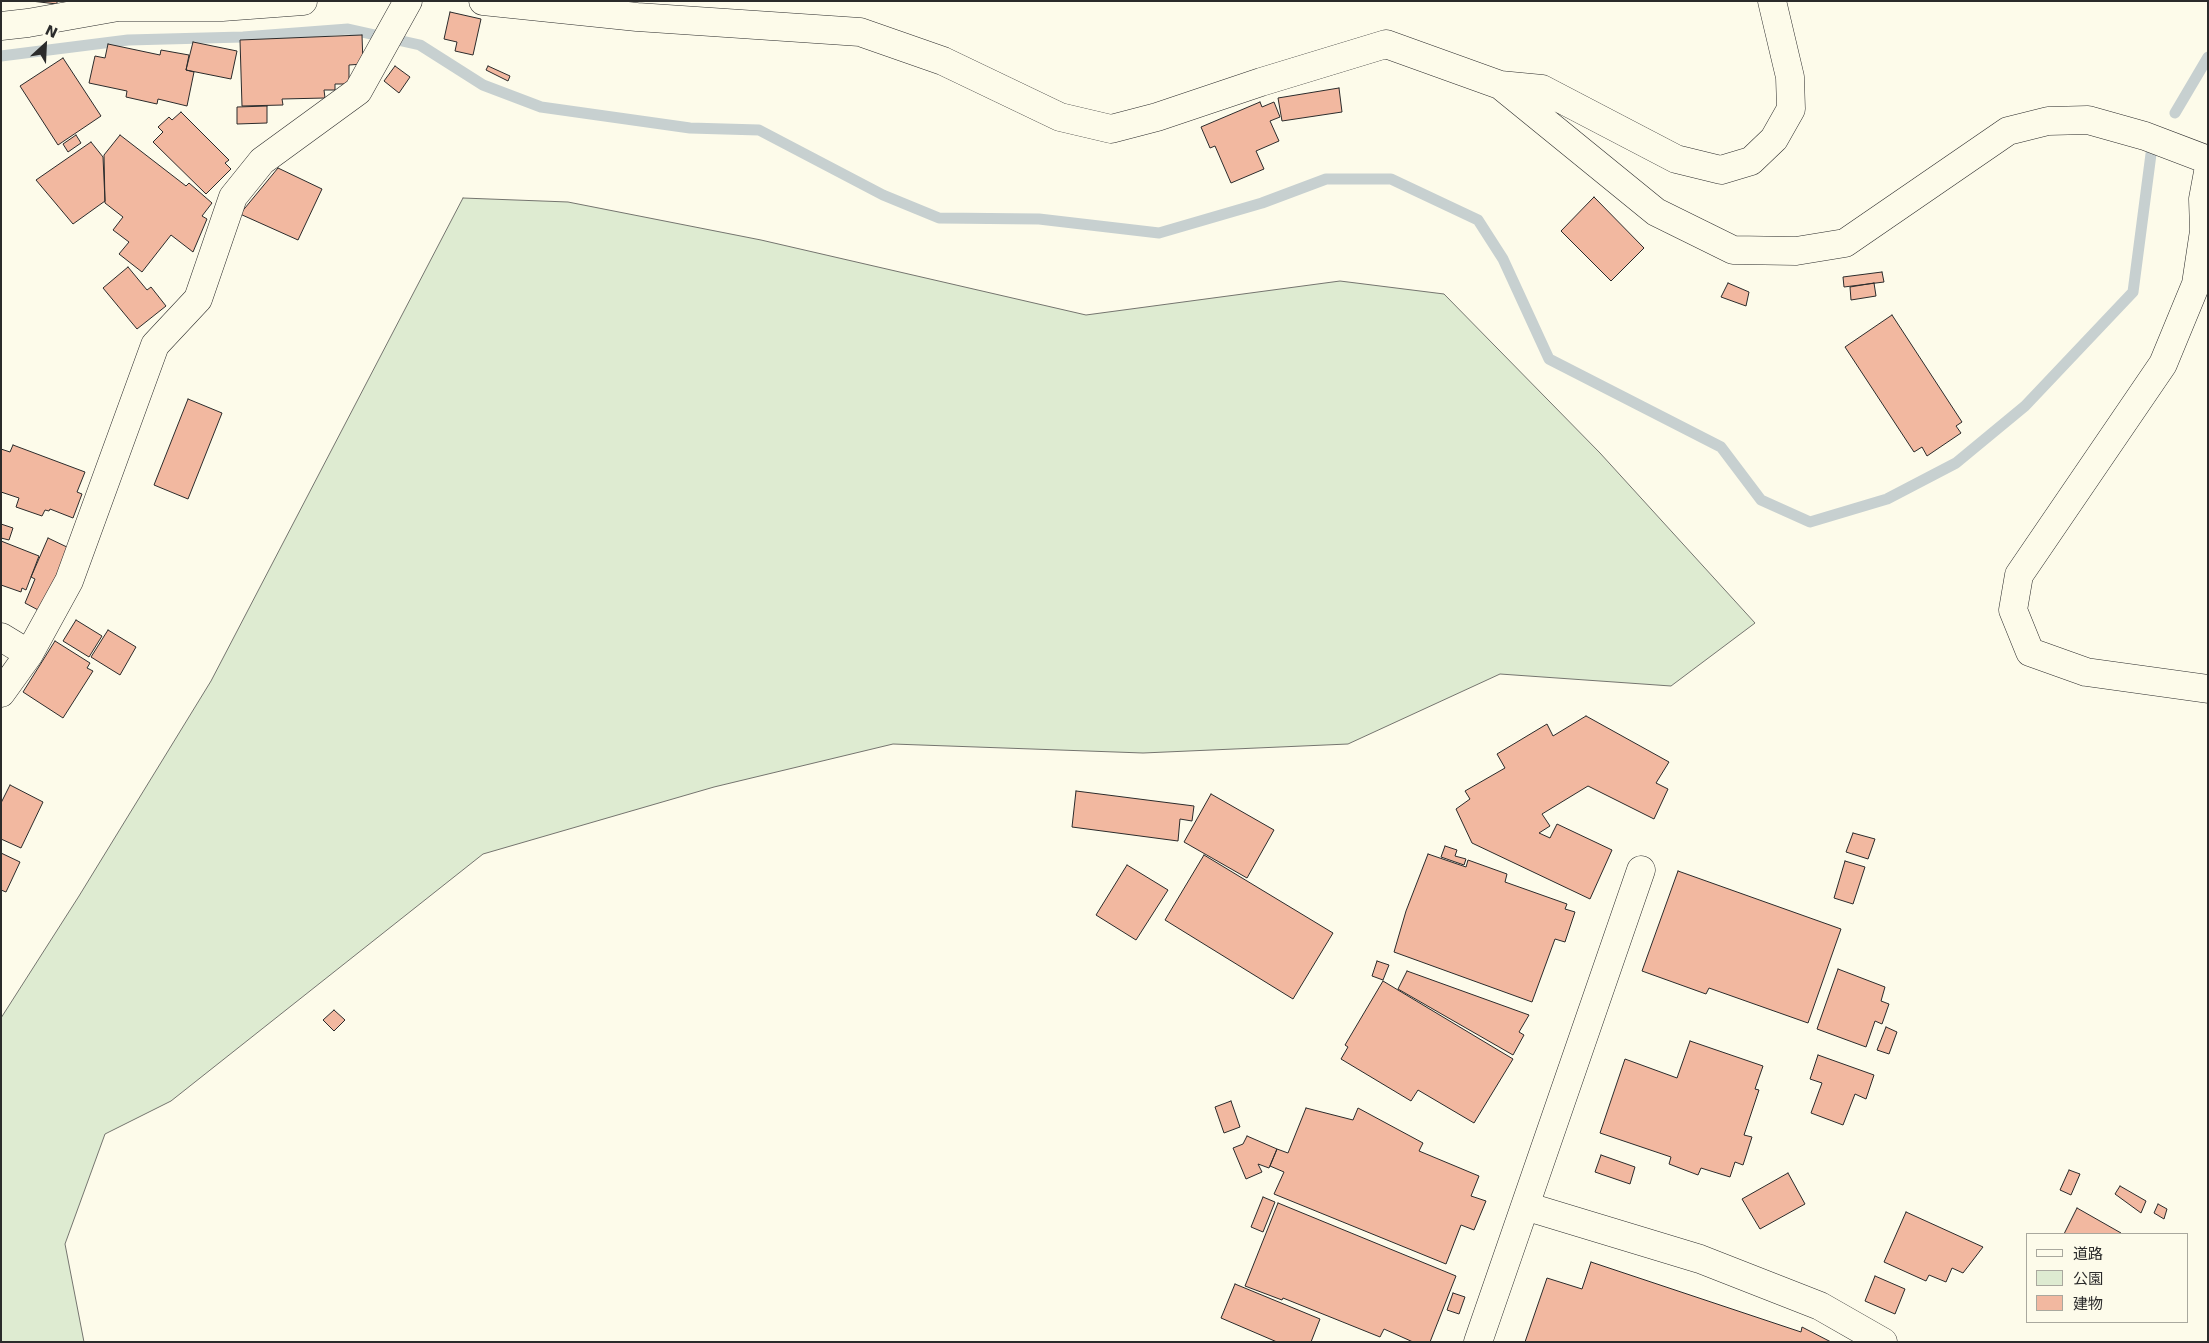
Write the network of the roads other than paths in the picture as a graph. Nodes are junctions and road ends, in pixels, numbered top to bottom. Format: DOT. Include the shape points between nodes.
graph roads {
  1 [pos="303,1"];
  2 [pos="483,1"];
  3 [pos="1772,1"];
  4 [pos="404,8"];
  5 [pos="1,26"];
  6 [pos="1500,85"];
  7 [pos="2208,160"];
  8 [pos="2208,172"];
  9 [pos="1,637"];
  10 [pos="29,654"];
  11 [pos="2208,690"];
  12 [pos="1,693"];
  13 [pos="1642,870"];
  14 [pos="1525,1206"];
  15 [pos="1478,1342"];
  16 [pos="1883,1342"];
  1 -- 5 [label="street" via="222,6 118,6 28,24"];
  2 -- 6 [label="street" via="637,17 860,32 943,61 1060,118 1111,129 1386,44"];
  3 -- 6 [label="street" via="1790,77 1791,109 1774,139 1750,161 1722,170 1676,158 1542,89"];
  4 -- 10 [label="street" via="358,91 262,161 233,197 198,299 155,345 69,581"];
  6 -- 7 [label="street" via="1656,212 1733,250 1796,251 1846,243 2008,130 2048,121 2088,120 2145,136"];
  8 -- 11 [label="street" via="2196,284 2163,364 2018,575 2014,610 2030,652 2086,672"];
  9 -- 10 [label="street"];
  10 -- 12 [label="street"];
  13 -- 14 [label="street"];
  14 -- 15 [label="street"];
  14 -- 16 [label="street" via="1700,1259 1820,1306"];
}
